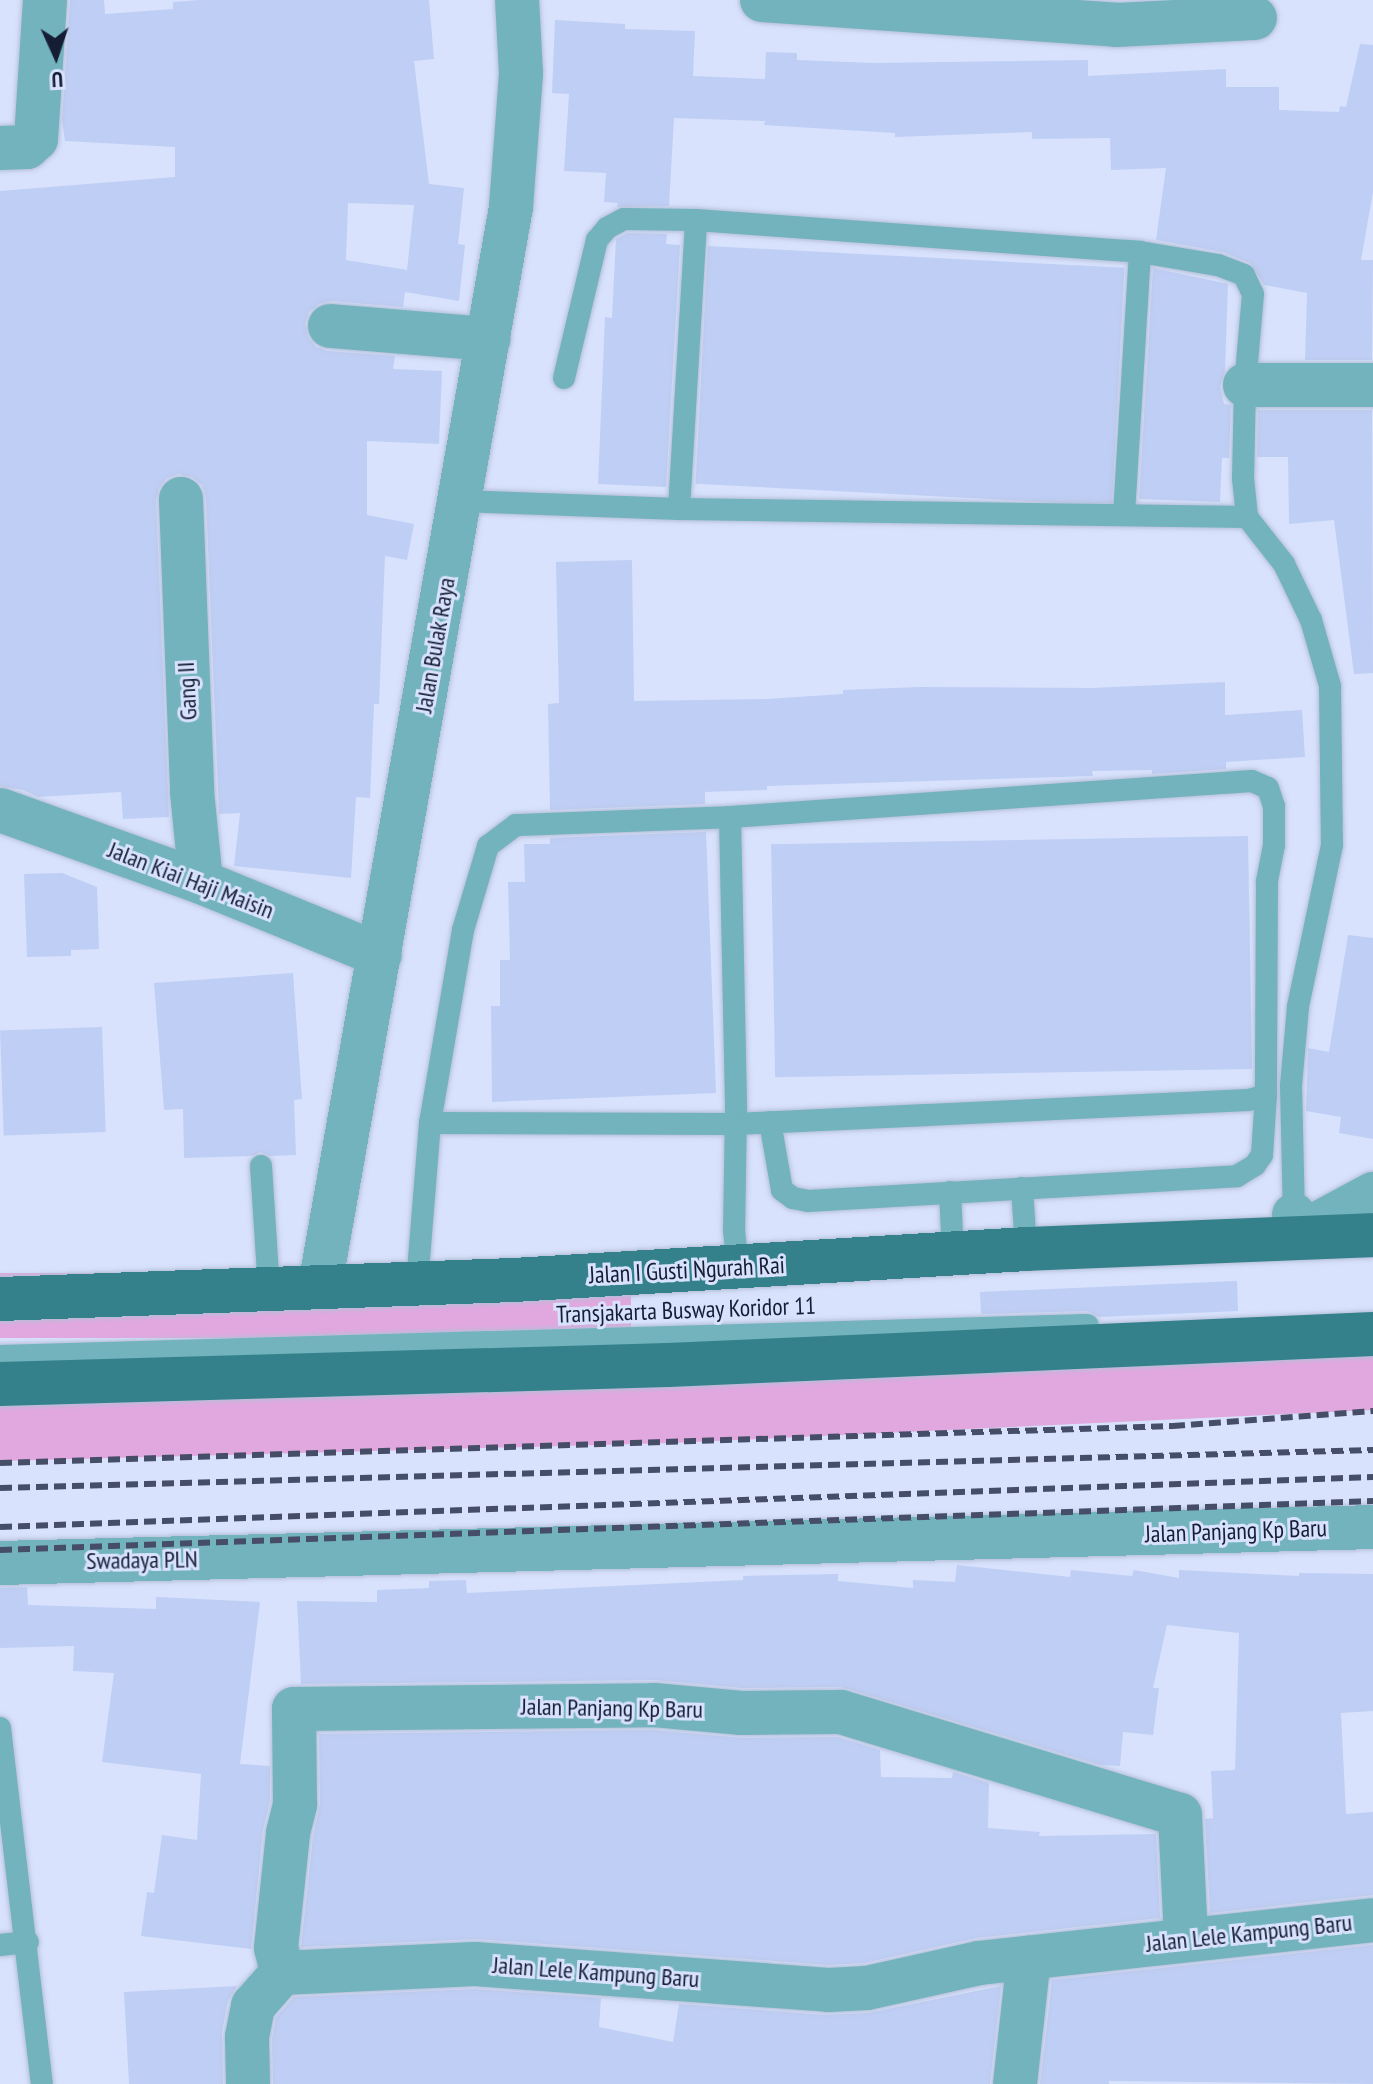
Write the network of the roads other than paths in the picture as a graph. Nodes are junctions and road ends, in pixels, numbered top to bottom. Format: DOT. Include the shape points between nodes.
graph roads {
  1 [pos="45,0"];
  2 [pos="517,0"];
  3 [pos="762,0"];
  4 [pos="1255,18"];
  5 [pos="18,143"];
  6 [pos="696,220"];
  7 [pos="1140,252"];
  8 [pos="330,326"];
  9 [pos="488,339"];
  10 [pos="564,378"];
  11 [pos="1245,385"];
  12 [pos="1373,385"];
  13 [pos="181,499"];
  14 [pos="460,501"];
  15 [pos="679,509"];
  16 [pos="1124,514"];
  17 [pos="1247,517"];
  18 [pos="0,810"];
  19 [pos="730,817"];
  20 [pos="201,882"];
  21 [pos="380,955"];
  22 [pos="1266,1095"];
  23 [pos="770,1122"];
  24 [pos="430,1123"];
  25 [pos="736,1124"];
  26 [pos="261,1166"];
  27 [pos="1022,1188"];
  28 [pos="950,1192"];
  29 [pos="1373,1194"];
  30 [pos="1294,1226"];
  31 [pos="1373,1235"];
  32 [pos="1026,1249"];
  33 [pos="953,1254"];
  34 [pos="738,1267"];
  35 [pos="417,1284"];
  36 [pos="320,1286"];
  37 [pos="269,1289"];
  38 [pos="0,1299"];
  39 [pos="1373,1314"];
  40 [pos="1373,1334"];
  41 [pos="0,1356"];
  42 [pos="0,1384"];
  43 [pos="1373,1527"];
  44 [pos="283,1556"];
  45 [pos="0,1563"];
  46 [pos="0,1728"];
  47 [pos="1373,1920"];
  48 [pos="1186,1939"];
  49 [pos="28,1942"];
  50 [pos="0,1945"];
  51 [pos="1029,1958"];
  52 [pos="282,1973"];
  53 [pos="42,2084"];
  54 [pos="248,2084"];
  55 [pos="1015,2084"];
  1 -- 5 [label="street"];
  2 -- 9 [label="street, Jalan Bulak Raya" via="521,73 511,207"];
  3 -- 4 [label="street" via="1116,25"];
  6 -- 7 [label="lane"];
  6 -- 10 [label="lane" via="624,219 607,228 597,240"];
  6 -- 15 [label="lane"];
  7 -- 11 [label="lane" via="1218,265 1244,275 1253,294"];
  7 -- 16 [label="lane"];
  8 -- 9 [label="street"];
  9 -- 14 [label="street, Jalan Bulak Raya"];
  11 -- 12 [label="street"];
  11 -- 17 [label="lane"];
  13 -- 20 [label="street, Gang II" via="192,792"];
  14 -- 15 [label="lane"];
  14 -- 21 [label="street, Jalan Bulak Raya"];
  15 -- 16 [label="lane"];
  16 -- 17 [label="lane"];
  17 -- 30 [label="lane" via="1291,578 1311,620 1330,686 1332,845 1298,1007 1291,1094"];
  18 -- 20 [label="street, Jalan Kiai Haji Maisin"];
  19 -- 22 [label="lane" via="1252,781 1268,788 1274,819 1267,882"];
  19 -- 24 [label="lane" via="516,825 488,846 463,930"];
  19 -- 25 [label="lane"];
  20 -- 21 [label="street, Jalan Kiai Haji Maisin"];
  21 -- 36 [label="street, Jalan Bulak Raya"];
  22 -- 23 [label="lane" via="1248,1100"];
  22 -- 27 [label="lane" via="1262,1155 1237,1176"];
  23 -- 25 [label="lane"];
  23 -- 28 [label="lane" via="782,1190 793,1198"];
  24 -- 25 [label="lane"];
  24 -- 35 [label="lane"];
  25 -- 34 [label="lane"];
  26 -- 37 [label="lane"];
  27 -- 28 [label="lane"];
  27 -- 32 [label="lane"];
  28 -- 33 [label="lane"];
  29 -- 30 [label="street"];
  30 -- 31 [label="main road, Jalan I Gusti Ngurah Rai"];
  30 -- 32 [label="main road, Jalan I Gusti Ngurah Rai"];
  32 -- 33 [label="main road, Jalan I Gusti Ngurah Rai"];
  33 -- 34 [label="main road, Jalan I Gusti Ngurah Rai"];
  34 -- 35 [label="main road, Jalan I Gusti Ngurah Rai"];
  35 -- 36 [label="main road, Jalan I Gusti Ngurah Rai"];
  36 -- 37 [label="main road, Jalan I Gusti Ngurah Rai"];
  37 -- 38 [label="main road, Jalan I Gusti Ngurah Rai"];
  39 -- 41 [label="lane, Transjakarta Busway Koridor 11"];
  40 -- 42 [label="main road" via="696,1364"];
  43 -- 44 [label="street, Jalan Panjang Kp Baru"];
  44 -- 45 [label="street, Swadaya PLN"];
  46 -- 49 [label="lane"];
  47 -- 48 [label="street, Jalan Lele Kampung Baru"];
  48 -- 51 [label="street, Jalan Lele Kampung Baru"];
  48 -- 52 [label="street, Jalan Panjang Kp Baru" via="1180,1815 841,1712 742,1713 654,1705 294,1709 295,1804 276,1948"];
  49 -- 50 [label="lane"];
  49 -- 53 [label="lane"];
  51 -- 52 [label="street, Jalan Lele Kampung Baru" via="979,1963 867,1988 828,1990 475,1964"];
  51 -- 55 [label="street"];
  52 -- 54 [label="street" via="253,2006 247,2037"];
}
